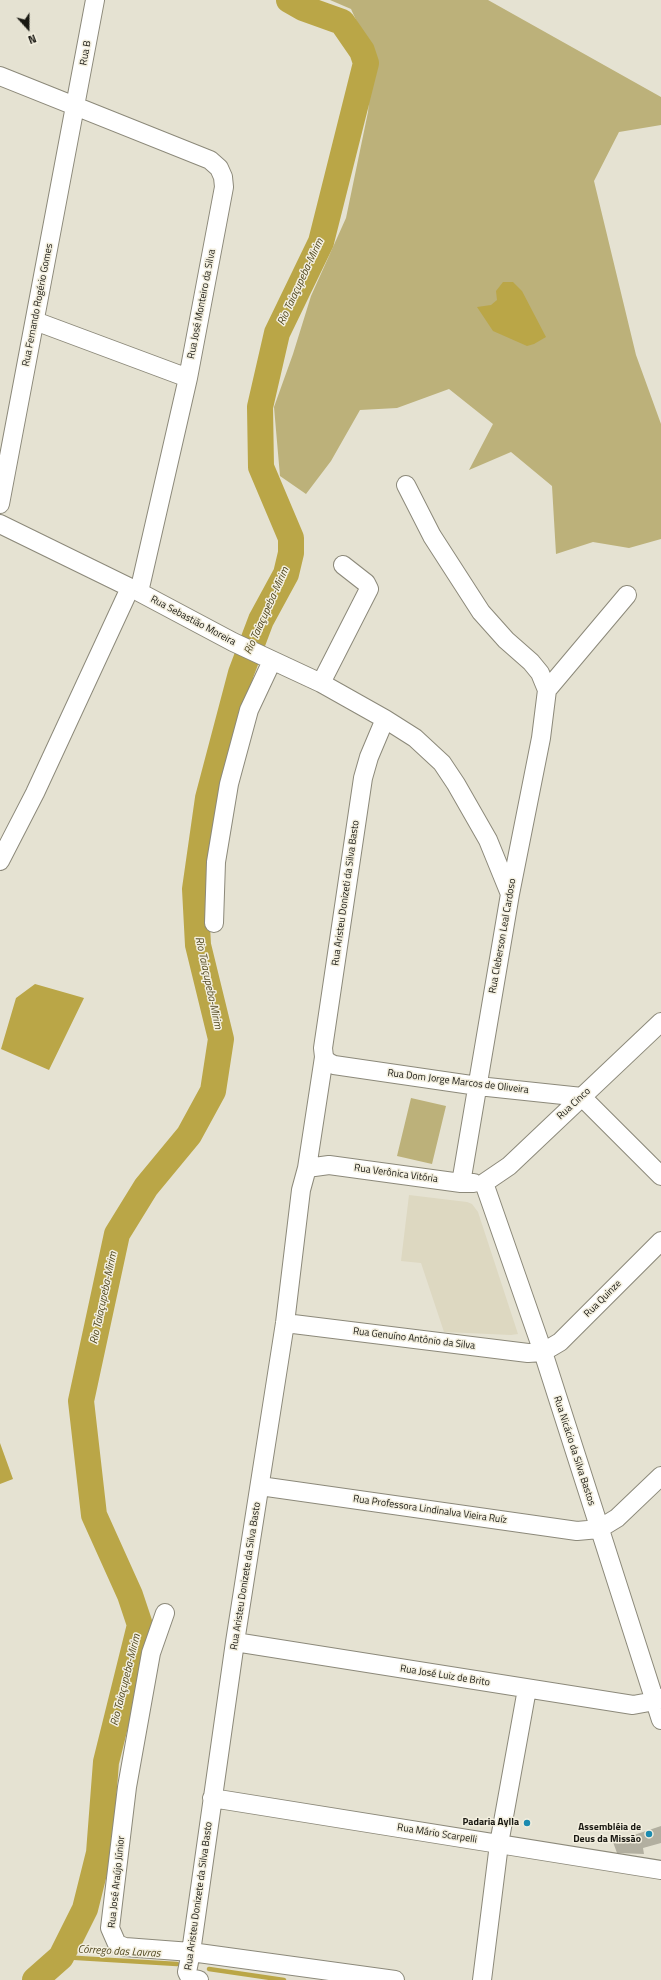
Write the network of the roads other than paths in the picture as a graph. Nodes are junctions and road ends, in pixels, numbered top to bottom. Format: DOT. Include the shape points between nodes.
graph roads {
  1 [pos="95,0"];
  2 [pos="0,76"];
  3 [pos="76,105"];
  4 [pos="35,321"];
  5 [pos="188,378"];
  6 [pos="406,486"];
  7 [pos="0,504"];
  8 [pos="0,524"];
  9 [pos="343,565"];
  10 [pos="135,590"];
  11 [pos="627,595"];
  12 [pos="265,657"];
  13 [pos="321,684"];
  14 [pos="547,690"];
  15 [pos="385,719"];
  16 [pos="0,861"];
  17 [pos="510,894"];
  18 [pos="214,923"];
  19 [pos="661,1022"];
  20 [pos="329,1061"];
  21 [pos="478,1086"];
  22 [pos="582,1097"];
  23 [pos="307,1168"];
  24 [pos="661,1176"];
  25 [pos="461,1183"];
  26 [pos="484,1183"];
  27 [pos="661,1241"];
  28 [pos="285,1323"];
  29 [pos="542,1352"];
  30 [pos="661,1476"];
  31 [pos="260,1486"];
  32 [pos="599,1529"];
  33 [pos="165,1613"];
  34 [pos="235,1642"];
  35 [pos="526,1689"];
  36 [pos="658,1700"];
  37 [pos="661,1720"];
  38 [pos="212,1798"];
  39 [pos="499,1844"];
  40 [pos="661,1870"];
  41 [pos="191,1952"];
  42 [pos="197,1980"];
  43 [pos="396,1980"];
  44 [pos="482,1980"];
  1 -- 3 [label="street, Rua B"];
  2 -- 3 [label="street, Rua José Monteiro da Silva"];
  3 -- 4 [label="street, Rua Fernando Rogério Gomes"];
  3 -- 5 [label="street, Rua José Monteiro da Silva" via="210,160 219,168 224,187"];
  4 -- 5 [label="street"];
  4 -- 7 [label="street, Rua Fernando Rogério Gomes"];
  5 -- 10 [label="street, Rua José Monteiro da Silva"];
  6 -- 14 [label="street" via="432,536 481,612 506,640 531,662 540,673"];
  8 -- 10 [label="street, Rua Sebastião Moreira"];
  9 -- 13 [label="street" via="366,583 369,589"];
  10 -- 12 [label="street, Rua Sebastião Moreira"];
  10 -- 16 [label="street, Rua José Monteiro da Silva"];
  11 -- 14 [label="street"];
  12 -- 13 [label="street, Rua Sebastião Moreira"];
  12 -- 18 [label="street" via="229,784 216,862"];
  13 -- 15 [label="street, Rua Sebastião Moreira"];
  14 -- 17 [label="street, Rua Cleberson Leal Cardoso" via="541,738"];
  15 -- 17 [label="street, Rua Sebastião Moreira" via="415,738 442,763 488,840"];
  15 -- 20 [label="street, Rua Aristeu Donizeti da Silva Basto" via="363,778 323,1048"];
  17 -- 21 [label="street, Rua Cleberson Leal Cardoso"];
  19 -- 22 [label="street, Rua Cinco"];
  20 -- 21 [label="street, Rua Dom Jorge Marcos de Oliveira"];
  20 -- 23 [label="street, Rua Aristeu Donizeti da Silva Basto"];
  21 -- 22 [label="street, Rua Dom Jorge Marcos de Oliveira"];
  21 -- 25 [label="street, Rua Cleberson Leal Cardoso"];
  22 -- 24 [label="street"];
  22 -- 26 [label="street, Rua Cinco" via="509,1166"];
  23 -- 25 [label="street, Rua Verônica Vitória" via="329,1165"];
  23 -- 28 [label="street, Rua Aristeu Donizete da Silva Basto" via="301,1190"];
  25 -- 26 [label="street, Rua Verônica Vitória"];
  26 -- 29 [label="street, Rua Nicácio da Silva Bastos"];
  27 -- 29 [label="street, Rua Quinze" via="560,1342"];
  28 -- 29 [label="street, Rua Genuíno Antônio da Silva" via="528,1353"];
  28 -- 31 [label="street, Rua Aristeu Donizete da Silva Basto"];
  29 -- 32 [label="street, Rua Nicácio da Silva Bastos"];
  30 -- 32 [label="street" via="617,1518"];
  31 -- 32 [label="street, Rua Professora Lindinalva Vieira Ruíz" via="577,1531"];
  31 -- 34 [label="street, Rua Aristeu Donizete da Silva Basto"];
  32 -- 36 [label="street, Rua Nicácio da Silva Bastos"];
  33 -- 41 [label="street, Rua José Araújo Júnior" via="151,1653 132,1759 110,1928 117,1944 125,1948"];
  34 -- 35 [label="street, Rua José Luiz de Brito"];
  34 -- 38 [label="street, Rua Aristeu Donizete da Silva Basto"];
  35 -- 36 [label="street, Rua José Luiz de Brito" via="633,1705"];
  35 -- 39 [label="street"];
  36 -- 37 [label="street, Rua Nicácio da Silva Bastos"];
  38 -- 39 [label="street, Rua Mário Scarpelli"];
  38 -- 41 [label="street, Rua Aristeu Donizete da Silva Basto"];
  39 -- 40 [label="street, Rua Mário Scarpelli"];
  39 -- 44 [label="street"];
  41 -- 42 [label="street, Rua Aristeu Donizete da Silva Basto" via="187,1972 190,1978"];
  41 -- 43 [label="street, Rua José Araújo Júnior"];
}
